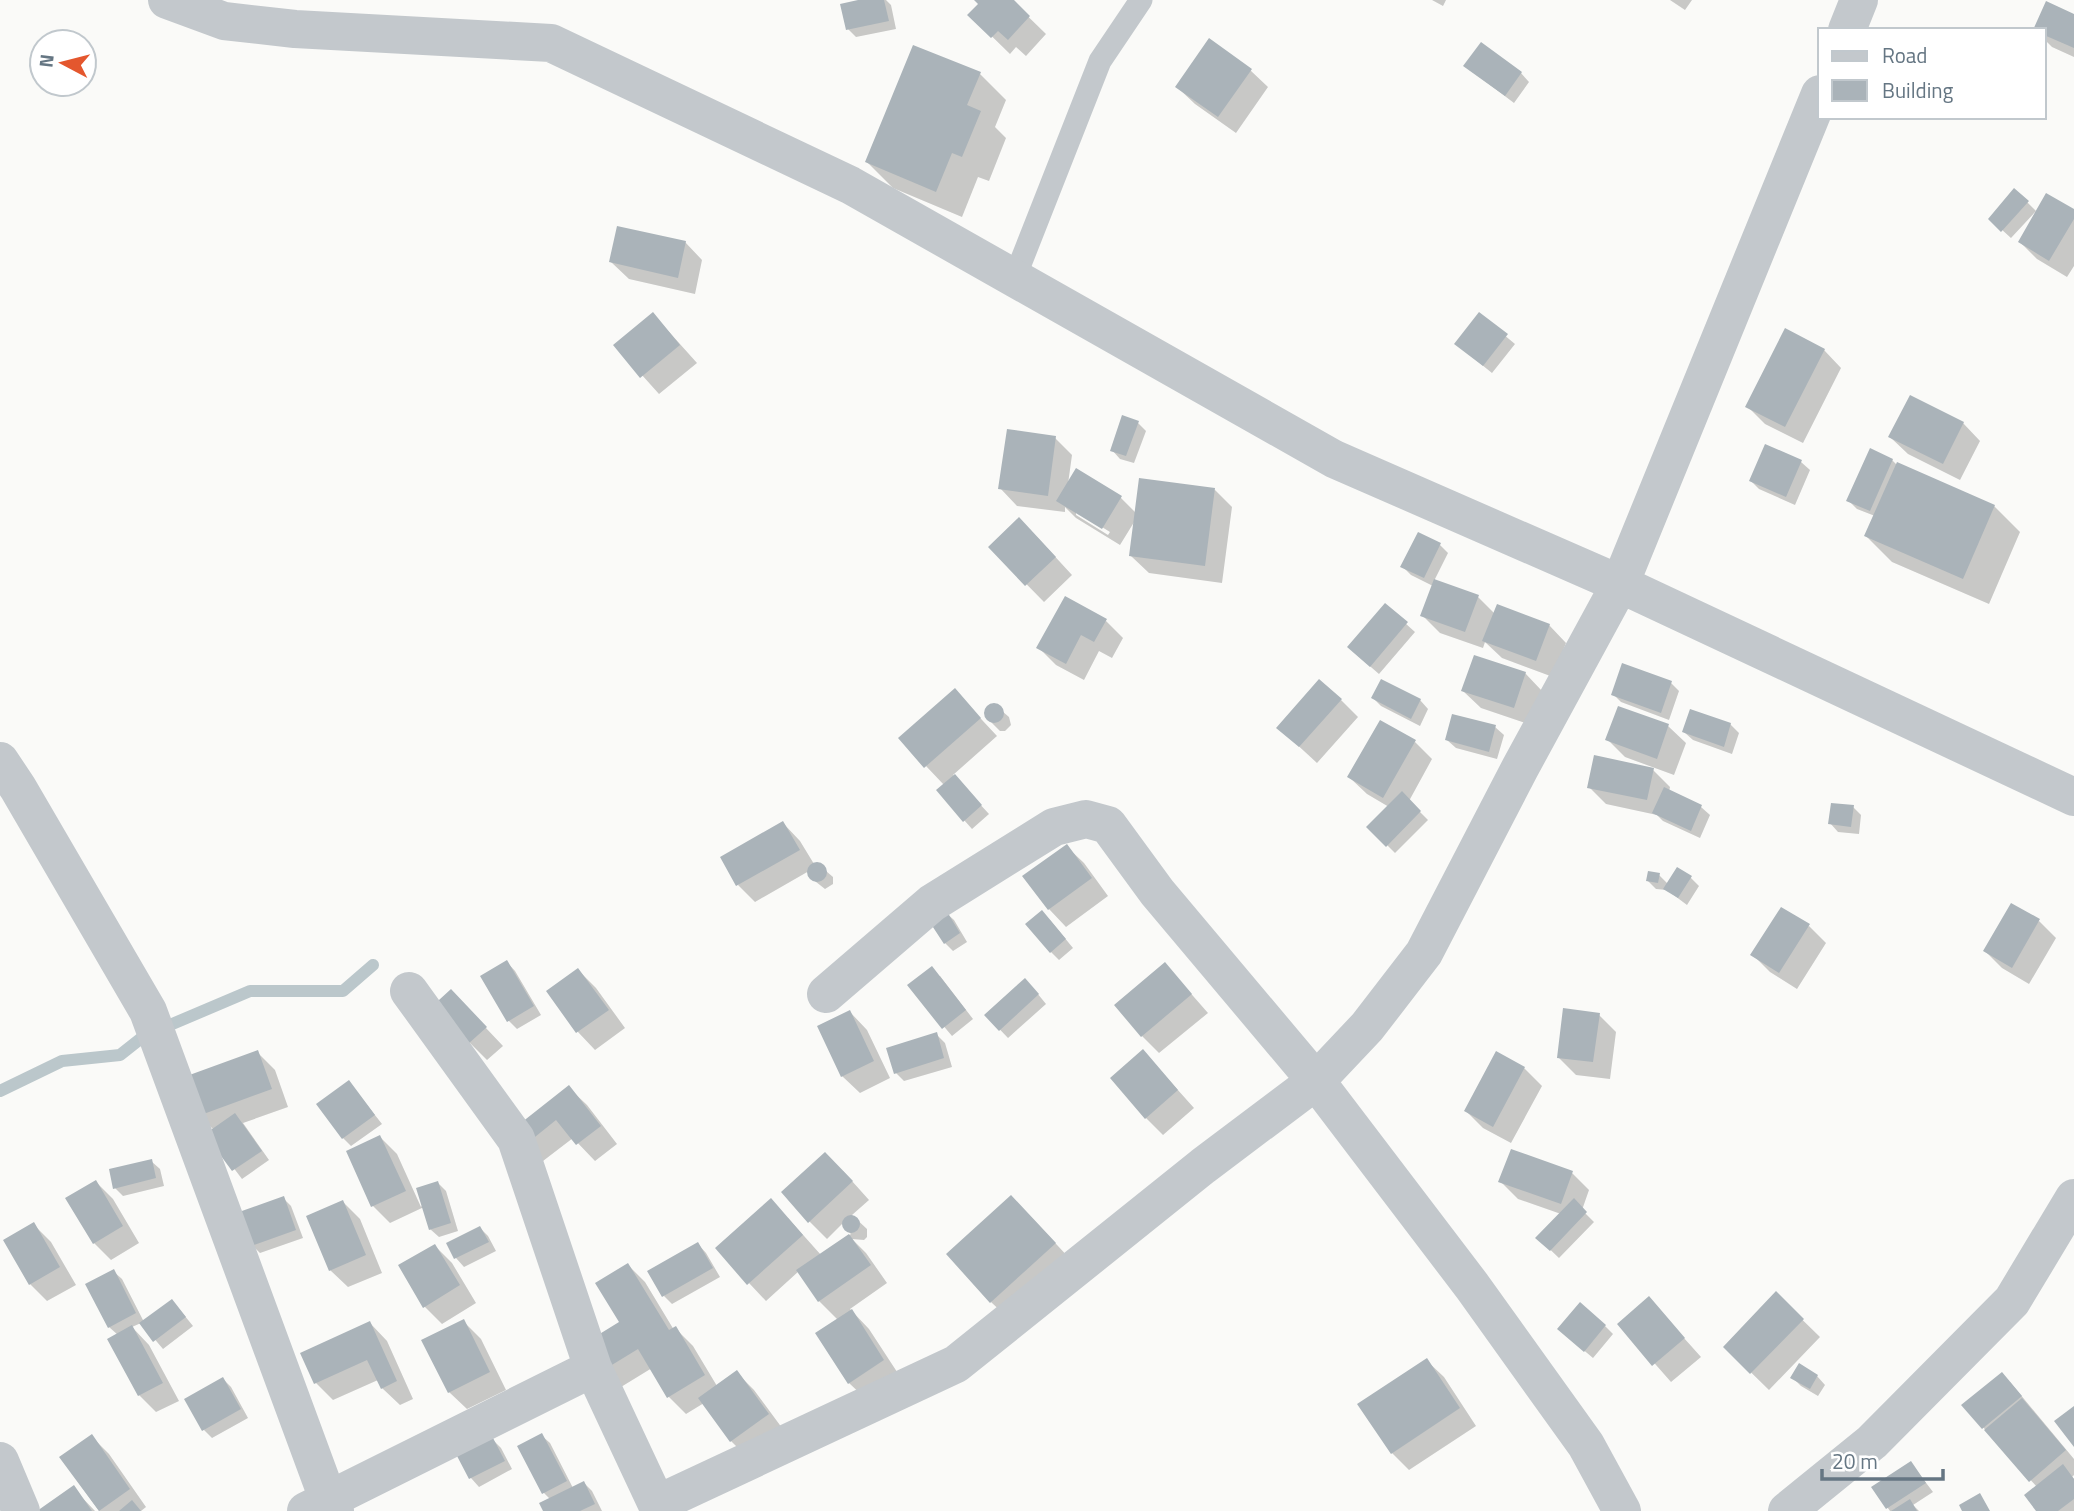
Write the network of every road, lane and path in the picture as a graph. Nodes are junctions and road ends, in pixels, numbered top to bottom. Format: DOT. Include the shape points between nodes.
graph roads {
  1 [pos="167,0"];
  2 [pos="1141,0"];
  3 [pos="1859,0"];
  4 [pos="1848,28"];
  5 [pos="1818,99"];
  6 [pos="1015,277"];
  7 [pos="1620,584"];
  8 [pos="6,781"];
  9 [pos="2074,797"];
  10 [pos="409,991"];
  11 [pos="826,994"];
  12 [pos="1316,1081"];
  13 [pos="2074,1198"];
  14 [pos="593,1368"];
  15 [pos="0,1461"];
  16 [pos="323,1507"];
  17 [pos="659,1508"];
  18 [pos="21,1511"];
  19 [pos="1622,1511"];
  20 [pos="1787,1511"];
  1 -- 6 [label="street" via="224,21 295,29 551,43 850,185"];
  2 -- 6 [label="lane" via="1100,61"];
  3 -- 4 [label="street"];
  5 -- 7 [label="street"];
  6 -- 7 [label="street" via="1334,460"];
  7 -- 9 [label="street"];
  7 -- 12 [label="street" via="1424,953 1367,1027"];
  8 -- 16 [label="street" via="154,1026"];
  10 -- 14 [label="street" via="516,1139"];
  11 -- 12 [label="street" via="933,903 1054,827 1086,818 1108,825 1157,892"];
  12 -- 17 [label="street" via="956,1364"];
  12 -- 19 [label="street" via="1586,1445"];
  13 -- 20 [label="street" via="2011,1301 1872,1442"];
  14 -- 16 [label="street"];
  14 -- 17 [label="street"];
  15 -- 18 [label="street"];
}
